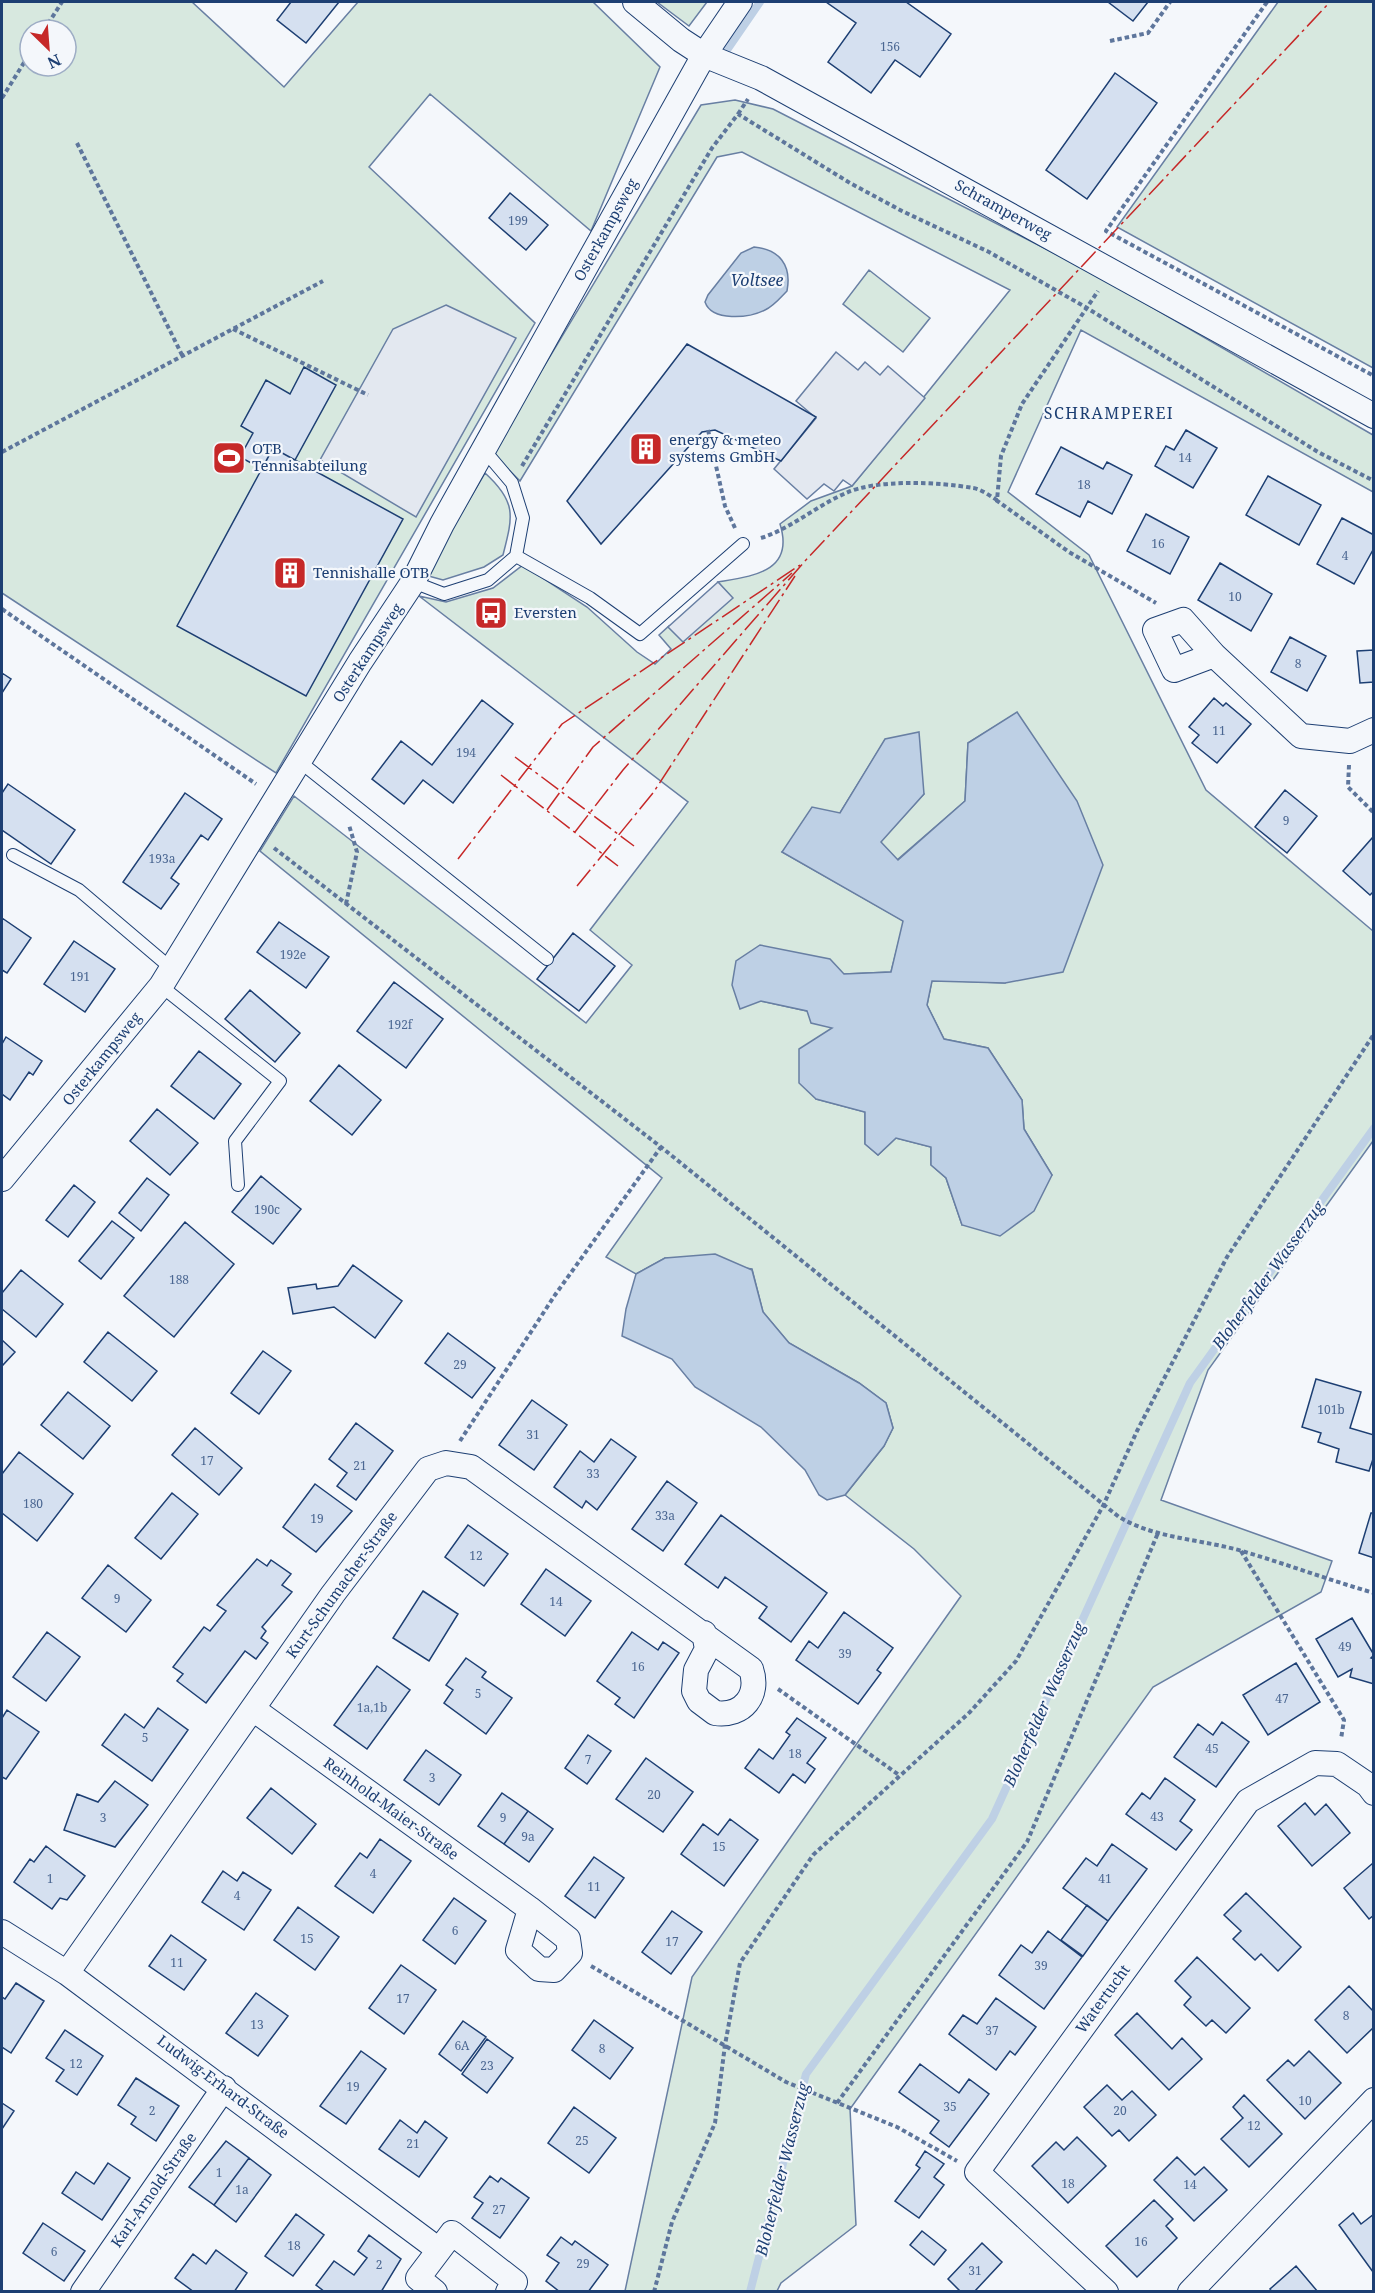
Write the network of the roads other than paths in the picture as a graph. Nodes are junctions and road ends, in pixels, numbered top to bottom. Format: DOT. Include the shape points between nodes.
graph roads {
  1 [pos="635,2"];
  2 [pos="740,2"];
  3 [pos="704,55"];
  4 [pos="1374,416"];
  5 [pos="484,450"];
  6 [pos="743,544"];
  7 [pos="516,556"];
  8 [pos="413,582"];
  9 [pos="1214,655"];
  10 [pos="1374,730"];
  11 [pos="299,761"];
  12 [pos="13,855"];
  13 [pos="547,959"];
  14 [pos="166,977"];
  15 [pos="2,1179"];
  16 [pos="238,1185"];
  17 [pos="704,1633"];
  18 [pos="253,1709"];
  19 [pos="1374,1793"];
  20 [pos="530,1908"];
  21 [pos="2,1932"];
  22 [pos="67,1973"];
  23 [pos="224,2088"];
  24 [pos="1374,2100"];
  25 [pos="439,2250"];
  26 [pos="421,2287"];
  27 [pos="83,2292"];
  28 [pos="508,2292"];
  29 [pos="1106,2292"];
  30 [pos="1190,2292"];
  1 -- 3 [label="street, Schramperweg"];
  2 -- 3 [label="street, Osterkampsweg"];
  3 -- 4 [label="street, Schramperweg" via="761,78"];
  3 -- 5 [label="street, Osterkampsweg"];
  5 -- 7 [label="lane" via="512,483 523,518"];
  5 -- 8 [label="street, Osterkampsweg"];
  6 -- 7 [label="lane" via="640,634 590,598"];
  7 -- 8 [label="lane" via="488,580 444,594"];
  8 -- 11 [label="street, Osterkampsweg"];
  9 -- 9 [label="street" via="1183,620 1155,630 1174,670"];
  9 -- 10 [label="street" via="1301,736 1350,741"];
  11 -- 13 [label="lane"];
  11 -- 14 [label="street, Osterkampsweg"];
  12 -- 14 [label="lane" via="80,890"];
  14 -- 15 [label="street, Osterkampsweg"];
  14 -- 16 [label="lane" via="280,1081 235,1142"];
  17 -- 17 [label="street" via="751,1669 754,1688 745,1706 726,1714 706,1708 699,1701 694,1681 707,1648"];
  17 -- 18 [label="street, Kurt-Schumacher-Straße" via="471,1467 446,1463 428,1469 333,1594"];
  18 -- 20 [label="street, Reinhold-Maier-Straße"];
  18 -- 22 [label="street, Kurt-Schumacher-Straße"];
  19 -- 29 [label="street, Watertucht" via="1337,1764 1315,1763 1248,1802 976,2172"];
  20 -- 20 [label="street, Reinhold-Maier-Straße" via="568,1939 570,1953 554,1970 539,1969 518,1950"];
  21 -- 22 [label="street, Ludwig-Erhard-Straße"];
  22 -- 23 [label="street, Ludwig-Erhard-Straße"];
  23 -- 25 [label="street, Ludwig-Erhard-Straße"];
  23 -- 27 [label="street, Karl-Arnold-Straße"];
  24 -- 30 [label="street"];
  25 -- 26 [label="street"];
  25 -- 28 [label="street" via="452,2233 515,2282"];
}
